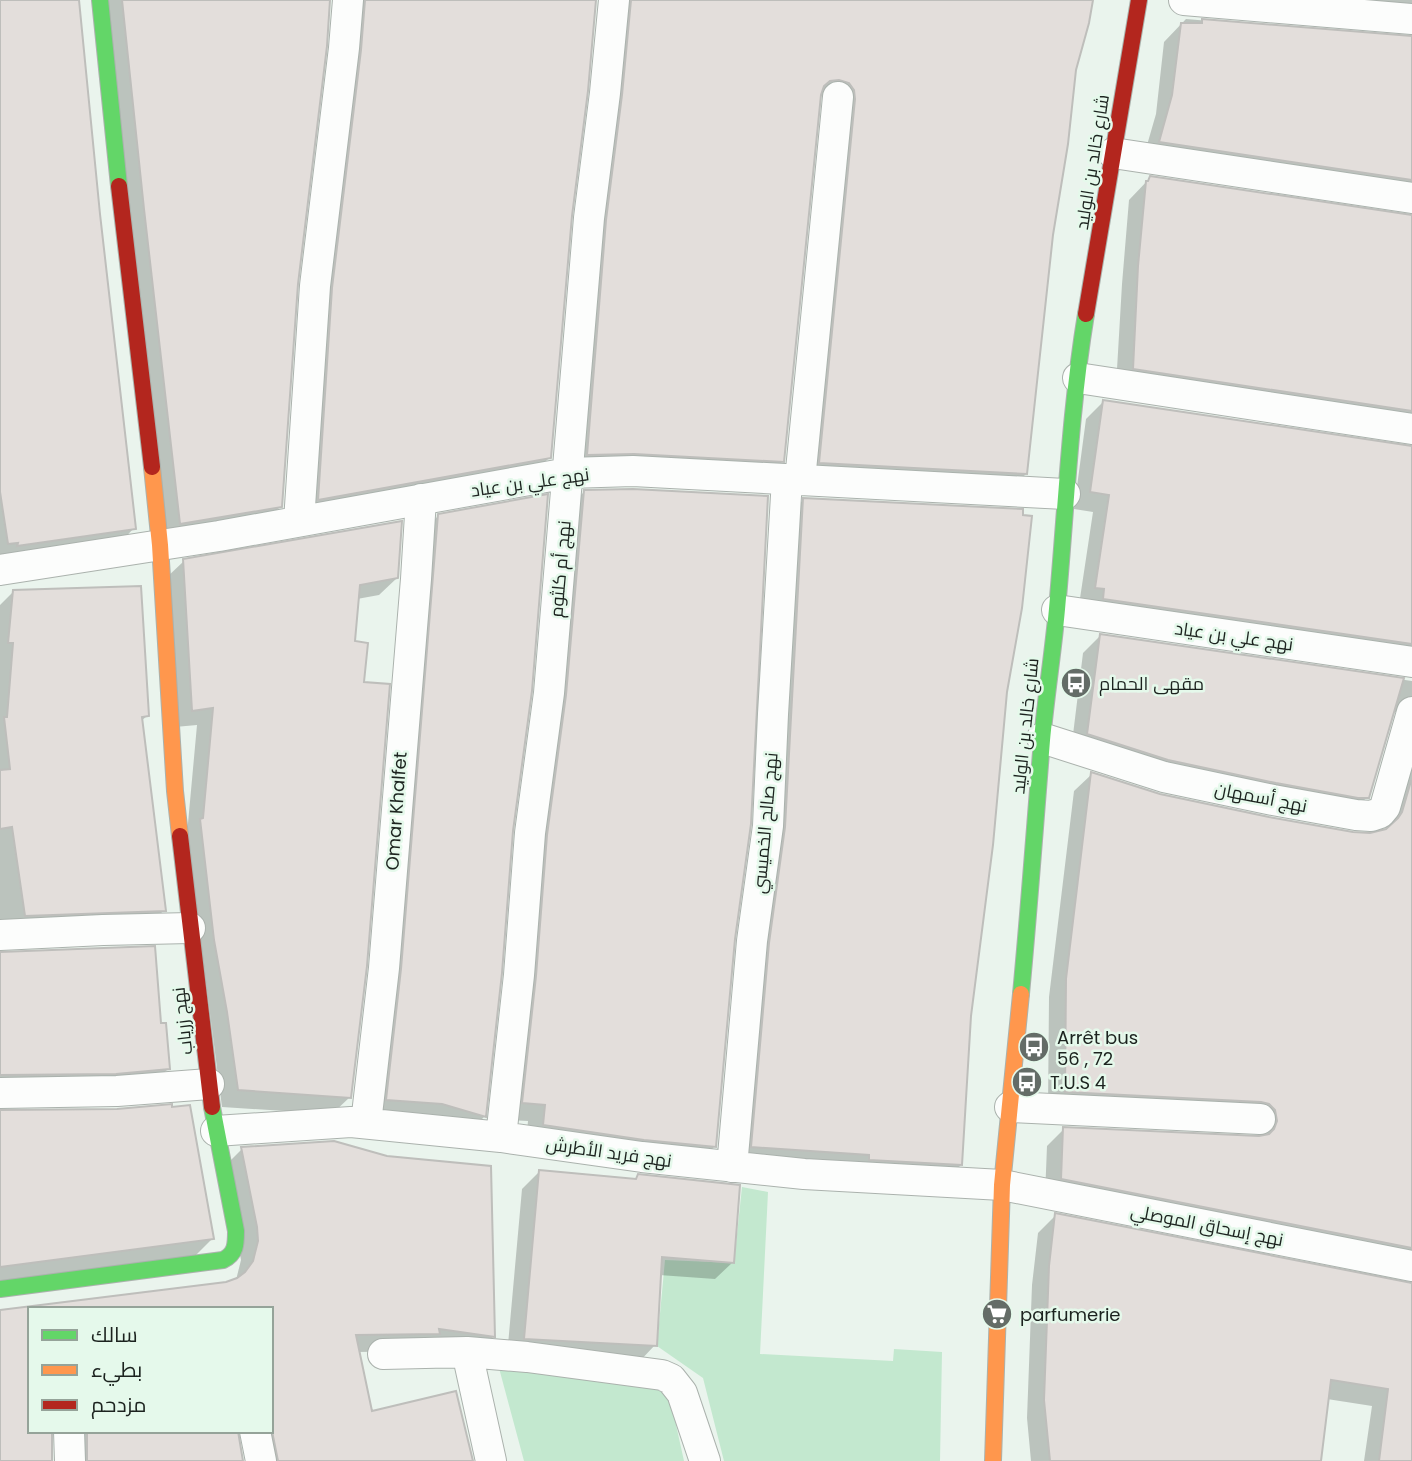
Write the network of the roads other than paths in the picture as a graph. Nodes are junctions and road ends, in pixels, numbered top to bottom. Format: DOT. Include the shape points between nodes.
graph roads {
  1 [pos="100,0"];
  2 [pos="348,0"];
  3 [pos="614,0"];
  4 [pos="1139,0"];
  5 [pos="1184,0"];
  6 [pos="1412,19"];
  7 [pos="838,97"];
  8 [pos="1113,153"];
  9 [pos="1412,198"];
  10 [pos="1078,378"];
  11 [pos="1412,429"];
  12 [pos="568,473"];
  13 [pos="793,480"];
  14 [pos="1065,494"];
  15 [pos="421,499"];
  16 [pos="299,521"];
  17 [pos="160,545"];
  18 [pos="0,569"];
  19 [pos="1057,610"];
  20 [pos="1412,662"];
  21 [pos="1412,712"];
  22 [pos="1042,738"];
  23 [pos="1405,760"];
  24 [pos="190,928"];
  25 [pos="0,935"];
  26 [pos="209,1084"];
  27 [pos="0,1093"];
  28 [pos="1010,1107"];
  29 [pos="1260,1119"];
  30 [pos="366,1123"];
  31 [pos="216,1131"];
  32 [pos="501,1137"];
  33 [pos="732,1167"];
  34 [pos="1002,1185"];
  35 [pos="1412,1266"];
  36 [pos="0,1289"];
  37 [pos="467,1352"];
  38 [pos="383,1354"];
  39 [pos="69,1433"];
  40 [pos="255,1433"];
  41 [pos="70,1461"];
  42 [pos="261,1461"];
  43 [pos="491,1461"];
  44 [pos="705,1461"];
  45 [pos="993,1461"];
  1 -- 17 [label="street, نهج زرياب"];
  2 -- 16 [label="street" via="315,286"];
  3 -- 12 [label="street, نهج أم كلثوم" via="589,218"];
  4 -- 8 [label="street, شارع خالد بن الوليد"];
  5 -- 6 [label="street"];
  7 -- 13 [label="street, نهج صالح الخميسي"];
  8 -- 9 [label="street"];
  8 -- 10 [label="street, شارع خالد بن الوليد"];
  10 -- 11 [label="street"];
  10 -- 14 [label="street, شارع خالد بن الوليد"];
  12 -- 13 [label="street, نهج علي بن عياد" via="633,471"];
  12 -- 15 [label="street, نهج علي بن عياد"];
  12 -- 32 [label="street, نهج أم كلثوم" via="551,680 530,833"];
  13 -- 14 [label="street, نهج علي بن عياد"];
  13 -- 33 [label="street, نهج صالح الخميسي" via="768,825 752,941"];
  14 -- 19 [label="street, شارع خالد بن الوليد"];
  15 -- 16 [label="street, نهج علي بن عياد"];
  15 -- 30 [label="street, Omar Khalfet" via="384,968"];
  16 -- 17 [label="street, نهج علي بن عياد"];
  17 -- 18 [label="street, نهج علي بن عياد"];
  17 -- 24 [label="street, نهج زرياب" via="175,791"];
  19 -- 20 [label="street, نهج علي بن عياد"];
  19 -- 22 [label="street, شارع خالد بن الوليد"];
  21 -- 23 [label="street, نهج أسمهان"];
  22 -- 23 [label="street, نهج أسمهان" via="1164,777 1371,816 1385,807"];
  22 -- 28 [label="street, شارع خالد بن الوليد"];
  24 -- 25 [label="street"];
  24 -- 26 [label="street, نهج زرياب"];
  26 -- 27 [label="street"];
  26 -- 31 [label="street, نهج زرياب"];
  28 -- 29 [label="street"];
  28 -- 34 [label="street, شارع خالد بن الوليد"];
  30 -- 31 [label="street, نهج فريد الأطرش"];
  30 -- 32 [label="street, نهج فريد الأطرش"];
  31 -- 36 [label="street, نهج زرياب" via="236,1231 230,1258"];
  32 -- 33 [label="street, نهج فريد الأطرش"];
  33 -- 34 [label="street, نهج فريد الأطرش"];
  34 -- 35 [label="street, نهج إسحاق الموصلي"];
  34 -- 45 [label="street, شارع خالد بن الوليد"];
  37 -- 38 [label="street"];
  37 -- 43 [label="street"];
  37 -- 44 [label="street" via="649,1372 671,1379 682,1392"];
  39 -- 41 [label="street"];
  40 -- 42 [label="street"];
}
